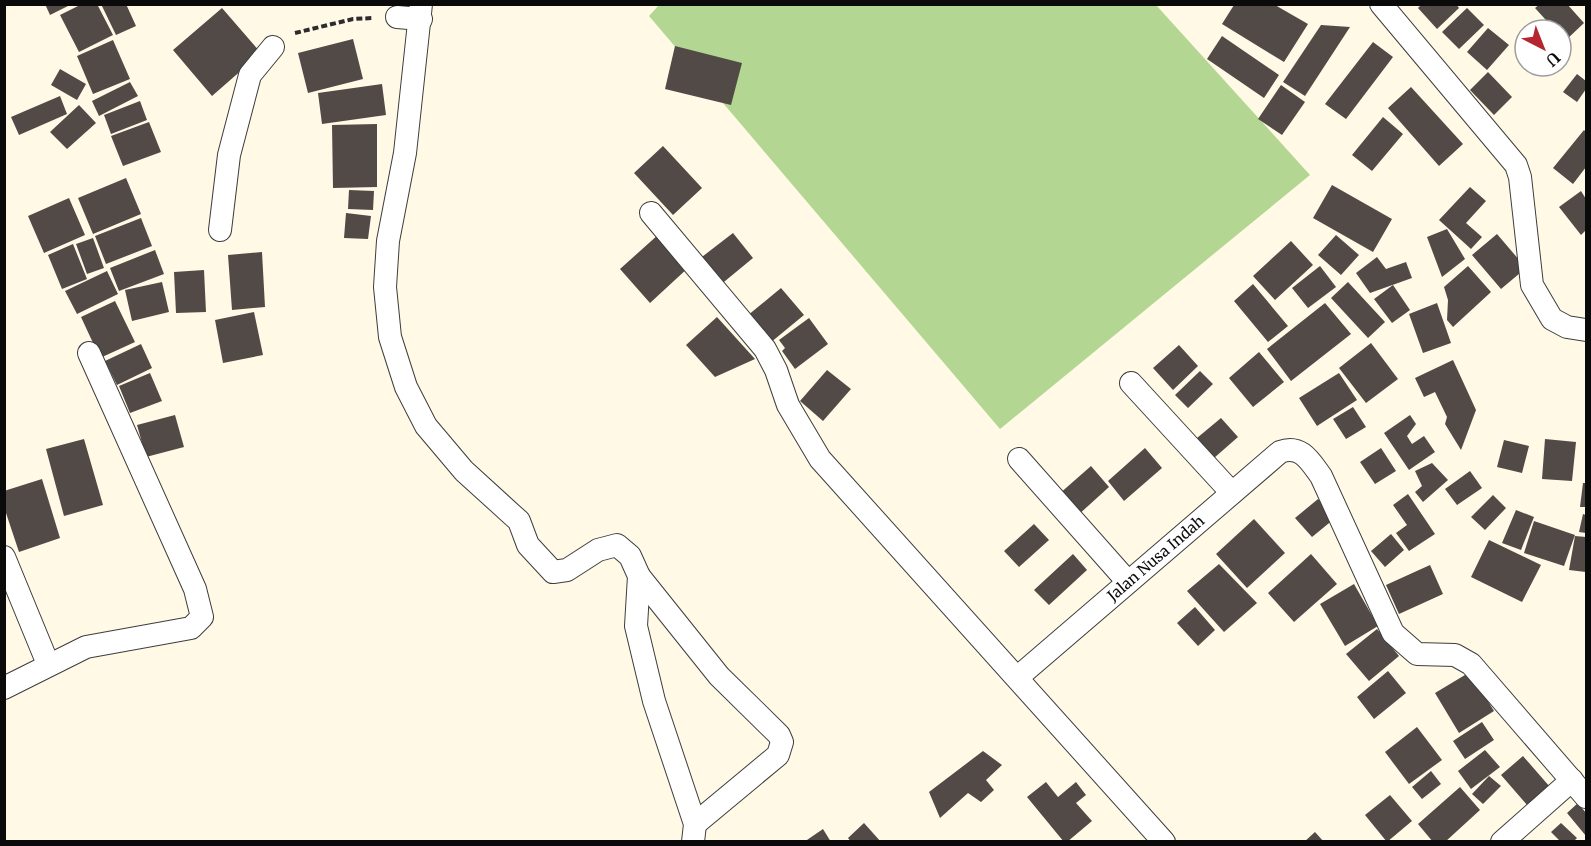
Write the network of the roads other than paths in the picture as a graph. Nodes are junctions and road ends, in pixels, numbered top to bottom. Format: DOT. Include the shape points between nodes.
graph roads {
  1 [pos="1381,4"];
  2 [pos="421,12"];
  3 [pos="397,18"];
  4 [pos="273,47"];
  5 [pos="651,213"];
  6 [pos="220,230"];
  7 [pos="1587,330"];
  8 [pos="89,353"];
  9 [pos="1131,383"];
  10 [pos="1019,459"];
  11 [pos="1232,493"];
  12 [pos="4,557"];
  13 [pos="639,576"];
  14 [pos="1128,582"];
  15 [pos="48,664"];
  16 [pos="1018,677"];
  17 [pos="4,688"];
  18 [pos="1579,788"];
  19 [pos="694,833"];
  20 [pos="1164,842"];
  21 [pos="1502,842"];
  1 -- 7 [label="street" via="1515,165 1520,177 1532,285 1552,319 1567,327"];
  2 -- 3 [label="street"];
  2 -- 13 [label="street" via="385,287 390,337 406,387 426,426 464,471 519,521 528,545 553,572 567,570 598,550 617,545 630,555"];
  4 -- 6 [label="street" via="250,75 229,155"];
  5 -- 16 [label="street" via="765,349 788,405 820,459"];
  8 -- 15 [label="street" via="195,589 202,617 191,628 86,647"];
  9 -- 11 [label="street"];
  10 -- 14 [label="street"];
  11 -- 14 [label="street, Jalan Nusa Indah"];
  11 -- 18 [label="street, Jalan Nusa Indah" via="1280,452 1297,450 1308,457 1321,476 1393,633 1417,654 1455,655 1471,664"];
  12 -- 15 [label="street"];
  13 -- 19 [label="street" via="636,626"];
  13 -- 19 [label="street" via="719,676 782,742 778,755"];
  14 -- 16 [label="street, Jalan Nusa Indah"];
  15 -- 17 [label="street"];
  16 -- 20 [label="street"];
  18 -- 21 [label="street"];
}
